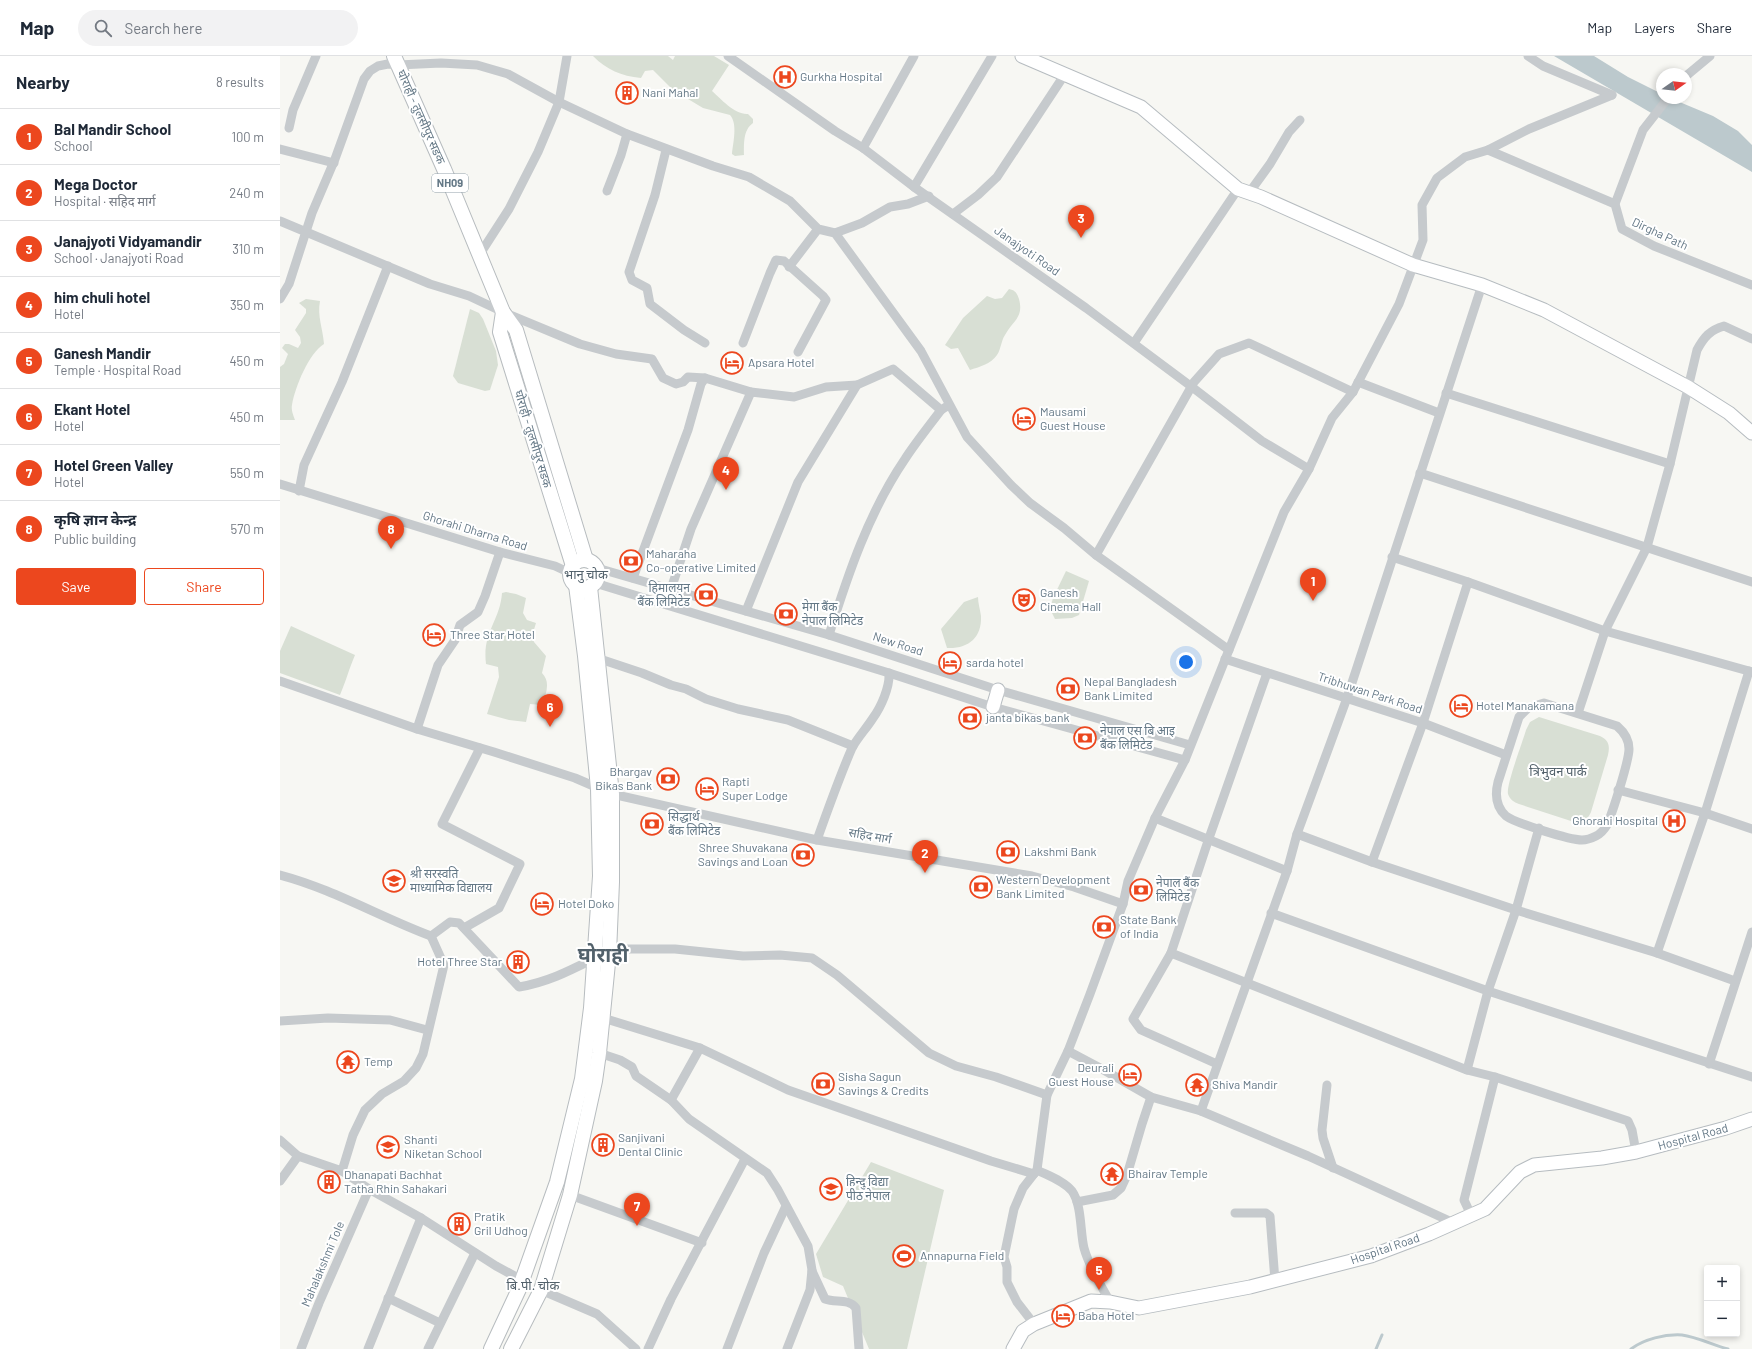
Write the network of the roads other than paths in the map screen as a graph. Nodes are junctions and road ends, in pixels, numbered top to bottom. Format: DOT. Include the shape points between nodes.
graph roads {
  1 [pos="316,56"];
  2 [pos="567,56"];
  3 [pos="728,56"];
  4 [pos="914,56"];
  5 [pos="992,56"];
  6 [pos="1022,56"];
  7 [pos="1528,56"];
  8 [pos="1710,56"];
  9 [pos="1043,60"];
  10 [pos="396,61"];
  11 [pos="1692,71"];
  12 [pos="1065,74"];
  13 [pos="559,102"];
  14 [pos="1663,104"];
  15 [pos="1300,120"];
  16 [pos="289,128"];
  17 [pos="627,134"];
  18 [pos="863,148"];
  19 [pos="280,149"];
  20 [pos="666,150"];
  21 [pos="1488,150"];
  22 [pos="334,163"];
  23 [pos="914,186"];
  24 [pos="606,191"];
  25 [pos="1243,191"];
  26 [pos="929,196"];
  27 [pos="1615,204"];
  28 [pos="953,214"];
  29 [pos="281,222"];
  30 [pos="818,229"];
  31 [pos="306,232"];
  32 [pos="835,233"];
  33 [pos="480,254"];
  34 [pos="1413,265"];
  35 [pos="388,266"];
  36 [pos="789,266"];
  37 [pos="1482,285"];
  38 [pos="1752,285"];
  39 [pos="280,299"];
  40 [pos="503,312"];
  41 [pos="1752,339"];
  42 [pos="705,343"];
  43 [pos="743,343"];
  44 [pos="1134,343"];
  45 [pos="798,352"];
  46 [pos="705,378"];
  47 [pos="1358,382"];
  48 [pos="858,385"];
  49 [pos="1192,387"];
  50 [pos="1688,387"];
  51 [pos="751,392"];
  52 [pos="1353,392"];
  53 [pos="1446,393"];
  54 [pos="945,408"];
  55 [pos="1439,413"];
  56 [pos="1752,432"];
  57 [pos="1670,464"];
  58 [pos="1309,469"];
  59 [pos="1420,473"];
  60 [pos="280,484"];
  61 [pos="299,491"];
  62 [pos="1647,547"];
  63 [pos="500,552"];
  64 [pos="1096,555"];
  65 [pos="1392,558"];
  66 [pos="591,564"];
  67 [pos="633,578"];
  68 [pos="581,579"];
  69 [pos="1468,582"];
  70 [pos="1752,582"];
  71 [pos="671,589"];
  72 [pos="746,611"];
  73 [pos="1605,631"];
  74 [pos="829,635"];
  75 [pos="1228,650"];
  76 [pos="597,658"];
  77 [pos="1225,660"];
  78 [pos="1751,672"];
  79 [pos="889,673"];
  80 [pos="1267,673"];
  81 [pos="280,681"];
  82 [pos="998,690"];
  83 [pos="1347,698"];
  84 [pos="992,707"];
  85 [pos="1578,713"];
  86 [pos="1423,723"];
  87 [pos="417,729"];
  88 [pos="1190,745"];
  89 [pos="853,746"];
  90 [pos="480,748"];
  91 [pos="1506,755"];
  92 [pos="1185,760"];
  93 [pos="598,788"];
  94 [pos="1618,790"];
  95 [pos="612,794"];
  96 [pos="1705,813"];
  97 [pos="1155,818"];
  98 [pos="1539,828"];
  99 [pos="1752,829"];
  100 [pos="1297,834"];
  101 [pos="817,840"];
  102 [pos="1208,841"];
  103 [pos="1372,862"];
  104 [pos="1287,871"];
  105 [pos="280,875"];
  106 [pos="1123,904"];
  107 [pos="1516,910"];
  108 [pos="1272,913"];
  109 [pos="464,928"];
  110 [pos="1752,932"];
  111 [pos="431,936"];
  112 [pos="1171,953"];
  113 [pos="1657,953"];
  114 [pos="602,955"];
  115 [pos="1735,980"];
  116 [pos="1246,983"];
  117 [pos="1488,991"];
  118 [pos="603,1018"];
  119 [pos="280,1021"];
  120 [pos="427,1030"];
  121 [pos="700,1048"];
  122 [pos="1068,1051"];
  123 [pos="599,1053"];
  124 [pos="1217,1064"];
  125 [pos="1709,1064"];
  126 [pos="1467,1070"];
  127 [pos="1495,1077"];
  128 [pos="1752,1077"];
  129 [pos="1327,1085"];
  130 [pos="1047,1095"];
  131 [pos="1151,1097"];
  132 [pos="671,1100"];
  133 [pos="1201,1111"];
  134 [pos="1752,1119"];
  135 [pos="280,1140"];
  136 [pos="1636,1152"];
  137 [pos="298,1156"];
  138 [pos="745,1159"];
  139 [pos="1333,1168"];
  140 [pos="342,1170"];
  141 [pos="1036,1172"];
  142 [pos="280,1181"];
  143 [pos="369,1189"];
  144 [pos="570,1195"];
  145 [pos="1077,1202"];
  146 [pos="786,1206"];
  147 [pos="1235,1212"];
  148 [pos="1471,1215"];
  149 [pos="421,1218"];
  150 [pos="1454,1223"];
  151 [pos="702,1243"];
  152 [pos="475,1253"];
  153 [pos="812,1270"];
  154 [pos="522,1280"];
  155 [pos="1275,1281"];
  156 [pos="541,1288"];
  157 [pos="388,1298"];
  158 [pos="1110,1302"];
  159 [pos="440,1323"];
  160 [pos="1034,1324"];
  161 [pos="301,1349"];
  162 [pos="368,1349"];
  163 [pos="428,1349"];
  164 [pos="491,1349"];
  165 [pos="511,1349"];
  166 [pos="636,1349"];
  167 [pos="648,1349"];
  168 [pos="727,1349"];
  169 [pos="787,1349"];
  170 [pos="859,1349"];
  171 [pos="1013,1349"];
  1 -- 16 [label="street" via="293,110"];
  2 -- 13 [label="street"];
  3 -- 18 [label="street, Janajyoti Road"];
  4 -- 18 [label="street"];
  5 -- 23 [label="street"];
  6 -- 9 [label="street"];
  7 -- 21 [label="street" via="1543,66 1612,95 1529,129"];
  8 -- 11 [label="street"];
  9 -- 12 [label="street"];
  10 -- 13 [label="street" via="477,65 508,74"];
  10 -- 22 [label="street" via="378,66 364,79"];
  10 -- 33 [label="main road, घोराही - तुलसीपुर सडक / NH09"];
  12 -- 25 [label="street" via="1141,107"];
  12 -- 28 [label="street" via="996,177"];
  13 -- 17 [label="street"];
  13 -- 33 [label="street" via="525,180"];
  14 -- 27 [label="street" via="1643,130"];
  15 -- 25 [label="street" via="1289,132 1270,164"];
  17 -- 20 [label="street"];
  17 -- 24 [label="street"];
  18 -- 23 [label="street, Janajyoti Road"];
  19 -- 22 [label="street"];
  20 -- 30 [label="street" via="749,177 790,201"];
  20 -- 42 [label="street" via="655,195 629,272 632,280 647,288 650,304"];
  21 -- 27 [label="street"];
  21 -- 34 [label="street" via="1465,158 1437,178 1422,205 1423,240"];
  22 -- 31 [label="street"];
  23 -- 26 [label="street, Janajyoti Road"];
  25 -- 34 [label="street"];
  25 -- 44 [label="street"];
  26 -- 28 [label="street, Janajyoti Road"];
  26 -- 32 [label="street" via="890,207 862,223"];
  27 -- 38 [label="street, Dirgha Path" via="1622,229 1654,246"];
  28 -- 44 [label="street, Janajyoti Road"];
  29 -- 31 [label="street"];
  30 -- 32 [label="street"];
  30 -- 36 [label="street"];
  31 -- 35 [label="street"];
  31 -- 39 [label="street" via="298,261"];
  32 -- 54 [label="street" via="920,351"];
  33 -- 40 [label="main road, घोराही - तुलसीपुर सडक / NH09"];
  34 -- 37 [label="street"];
  34 -- 47 [label="street" via="1398,304"];
  35 -- 40 [label="street" via="430,284 469,296"];
  35 -- 61 [label="street" via="342,382 304,465"];
  36 -- 43 [label="street" via="784,261 776,260"];
  36 -- 45 [label="street" via="826,300"];
  37 -- 50 [label="street" via="1544,310"];
  37 -- 53 [label="street"];
  40 -- 46 [label="street" via="580,344 616,354 652,359 663,378 676,384 688,377"];
  40 -- 66 [label="main road, घोराही - तुलसीपुर सडक / NH09" via="516,330"];
  40 -- 68 [label="main road, घोराही - तुलसीपुर सडक / NH09" via="500,332"];
  41 -- 50 [label="street" via="1726,326 1715,329 1704,337 1697,350"];
  44 -- 49 [label="street, Janajyoti Road"];
  46 -- 51 [label="street"];
  46 -- 67 [label="street" via="700,384 688,430"];
  47 -- 52 [label="street"];
  47 -- 55 [label="street"];
  48 -- 51 [label="street" via="826,387 794,397"];
  48 -- 54 [label="street" via="893,369"];
  48 -- 72 [label="street" via="798,482"];
  49 -- 52 [label="street" via="1218,354 1249,343"];
  49 -- 58 [label="street, Janajyoti Road" via="1262,441"];
  49 -- 64 [label="street"];
  50 -- 56 [label="street" via="1729,413"];
  50 -- 57 [label="street"];
  51 -- 71 [label="street" via="691,529"];
  52 -- 58 [label="street" via="1332,418"];
  53 -- 55 [label="street"];
  53 -- 57 [label="street"];
  54 -- 64 [label="street" via="967,437 1030,504"];
  54 -- 74 [label="street" via="904,460 874,514 854,558"];
  55 -- 59 [label="street"];
  57 -- 62 [label="street"];
  58 -- 75 [label="street" via="1284,512"];
  59 -- 62 [label="street"];
  59 -- 65 [label="street"];
  60 -- 61 [label="street, Ghorahi Dharna Road"];
  61 -- 63 [label="street, Ghorahi Dharna Road"];
  62 -- 70 [label="street"];
  62 -- 73 [label="street"];
  63 -- 68 [label="street, Ghorahi Dharna Road" via="555,566"];
  63 -- 87 [label="street" via="478,612 460,625 455,640 438,665"];
  64 -- 75 [label="street"];
  65 -- 69 [label="street"];
  65 -- 83 [label="street"];
  66 -- 67 [label="street, New Road"];
  66 -- 68 [label="main road, NH09" via="598,578"];
  66 -- 68 [label="main road" via="576,562"];
  67 -- 71 [label="street, New Road"];
  68 -- 76 [label="main road, NH09"];
  68 -- 79 [label="street"];
  68 -- 93 [label="main road, NH09"];
  69 -- 73 [label="street"];
  69 -- 86 [label="street"];
  71 -- 72 [label="street, New Road"];
  72 -- 74 [label="street, New Road"];
  73 -- 78 [label="street"];
  73 -- 85 [label="street"];
  74 -- 82 [label="street, New Road"];
  75 -- 77 [label="street"];
  76 -- 89 [label="street" via="686,689 706,699 788,720"];
  76 -- 95 [label="main road, NH09"];
  77 -- 80 [label="street, Tribhuwan Park Road"];
  77 -- 88 [label="street"];
  78 -- 96 [label="street"];
  79 -- 84 [label="street"];
  79 -- 89 [label="street" via="879,708"];
  80 -- 83 [label="street, Tribhuwan Park Road"];
  80 -- 102 [label="street"];
  81 -- 87 [label="street, सहिद मार्ग"];
  82 -- 84 [label="street"];
  82 -- 88 [label="street, New Road"];
  83 -- 86 [label="street, Tribhuwan Park Road"];
  83 -- 100 [label="street"];
  84 -- 92 [label="street"];
  85 -- 91 [label="street" via="1544,703 1528,708 1519,717"];
  85 -- 94 [label="street" via="1617,726 1626,737 1629,751"];
  86 -- 91 [label="street, Tribhuwan Park Road"];
  86 -- 103 [label="street"];
  87 -- 90 [label="street, सहिद मार्ग"];
  88 -- 92 [label="street"];
  89 -- 101 [label="street"];
  90 -- 93 [label="street, सहिद मार्ग" via="575,778"];
  90 -- 109 [label="street" via="442,824 520,864 499,908"];
  91 -- 98 [label="street" via="1495,793 1498,802 1507,816"];
  92 -- 97 [label="street"];
  93 -- 95 [label="street, सहिद मार्ग"];
  93 -- 114 [label="main road, NH09"];
  94 -- 96 [label="street"];
  94 -- 98 [label="street" via="1606,826 1596,836 1582,840"];
  95 -- 101 [label="street, सहिद मार्ग"];
  95 -- 114 [label="main road, NH09" via="612,882"];
  96 -- 99 [label="street"];
  96 -- 113 [label="street"];
  97 -- 102 [label="street"];
  97 -- 106 [label="street" via="1128,881"];
  98 -- 107 [label="street"];
  100 -- 103 [label="street"];
  100 -- 104 [label="street"];
  101 -- 106 [label="street, सहिद मार्ग" via="1032,876"];
  102 -- 104 [label="street"];
  102 -- 112 [label="street"];
  103 -- 107 [label="street"];
  104 -- 108 [label="street"];
  105 -- 111 [label="street" via="325,890 366,910"];
  106 -- 122 [label="street"];
  107 -- 113 [label="street"];
  107 -- 117 [label="street"];
  108 -- 116 [label="street"];
  108 -- 117 [label="street"];
  109 -- 111 [label="street" via="459,923 450,922"];
  109 -- 114 [label="street" via="519,987 539,984"];
  110 -- 115 [label="street"];
  111 -- 120 [label="street" via="444,965"];
  112 -- 116 [label="street"];
  112 -- 124 [label="street" via="1132,1019 1141,1030"];
  113 -- 115 [label="street"];
  114 -- 118 [label="main road, NH09"];
  114 -- 130 [label="street" via="626,949 675,949 743,956 780,955 812,958 837,975 929,1053 956,1066"];
  114 -- 154 [label="main road, NH09" via="591,1008 582,1078 557,1182"];
  115 -- 125 [label="street"];
  116 -- 124 [label="street"];
  116 -- 126 [label="street"];
  117 -- 125 [label="street"];
  117 -- 126 [label="street"];
  118 -- 121 [label="street"];
  118 -- 123 [label="main road, NH09"];
  119 -- 120 [label="street" via="328,1018 390,1020"];
  120 -- 140 [label="street" via="423,1054 416,1068 404,1081 382,1094 365,1110 353,1135"];
  121 -- 132 [label="street"];
  121 -- 141 [label="street" via="788,1090 991,1161"];
  122 -- 130 [label="street"];
  122 -- 131 [label="street"];
  123 -- 132 [label="street" via="632,1067 636,1076"];
  123 -- 144 [label="main road, NH09"];
  124 -- 133 [label="street"];
  125 -- 128 [label="street"];
  126 -- 127 [label="street"];
  127 -- 136 [label="street" via="1628,1121"];
  127 -- 148 [label="street" via="1464,1200"];
  129 -- 139 [label="street" via="1322,1130"];
  130 -- 141 [label="street"];
  131 -- 133 [label="street"];
  131 -- 145 [label="street" via="1121,1188 1113,1195"];
  132 -- 138 [label="street" via="689,1119"];
  133 -- 139 [label="street"];
  134 -- 136 [label="street, Hospital Road"];
  135 -- 137 [label="street"];
  136 -- 148 [label="street, Hospital Road" via="1534,1165 1520,1172 1485,1209"];
  137 -- 140 [label="street"];
  137 -- 142 [label="street"];
  138 -- 146 [label="street" via="766,1173"];
  138 -- 151 [label="street"];
  139 -- 150 [label="street"];
  140 -- 143 [label="street"];
  141 -- 145 [label="street" via="1064,1183 1072,1191"];
  141 -- 160 [label="street" via="1023,1188 1014,1209 1004,1257 1007,1282 1017,1302"];
  143 -- 149 [label="street"];
  143 -- 161 [label="street, Mahalakshmi Tole"];
  144 -- 151 [label="street"];
  144 -- 156 [label="main road, NH09"];
  145 -- 158 [label="street" via="1085,1250"];
  146 -- 153 [label="street" via="808,1246"];
  146 -- 168 [label="street" via="764,1253"];
  147 -- 155 [label="street" via="1266,1213 1270,1216"];
  148 -- 150 [label="street, Hospital Road"];
  149 -- 152 [label="street"];
  149 -- 157 [label="street"];
  150 -- 155 [label="street, Hospital Road" via="1371,1256"];
  151 -- 167 [label="street" via="671,1299"];
  152 -- 154 [label="street"];
  152 -- 159 [label="street"];
  153 -- 169 [label="street" via="810,1290"];
  153 -- 170 [label="street" via="825,1299 852,1303 856,1308"];
  154 -- 156 [label="main road"];
  154 -- 156 [label="main road"];
  154 -- 164 [label="main road, NH09"];
  155 -- 158 [label="street, Hospital Road" via="1139,1308"];
  156 -- 165 [label="main road, NH09"];
  156 -- 166 [label="street" via="597,1314"];
  157 -- 159 [label="street"];
  157 -- 162 [label="street"];
  158 -- 160 [label="street, Hospital Road" via="1091,1301"];
  159 -- 163 [label="street"];
  160 -- 171 [label="street, Hospital Road" via="1023,1331"];
}
